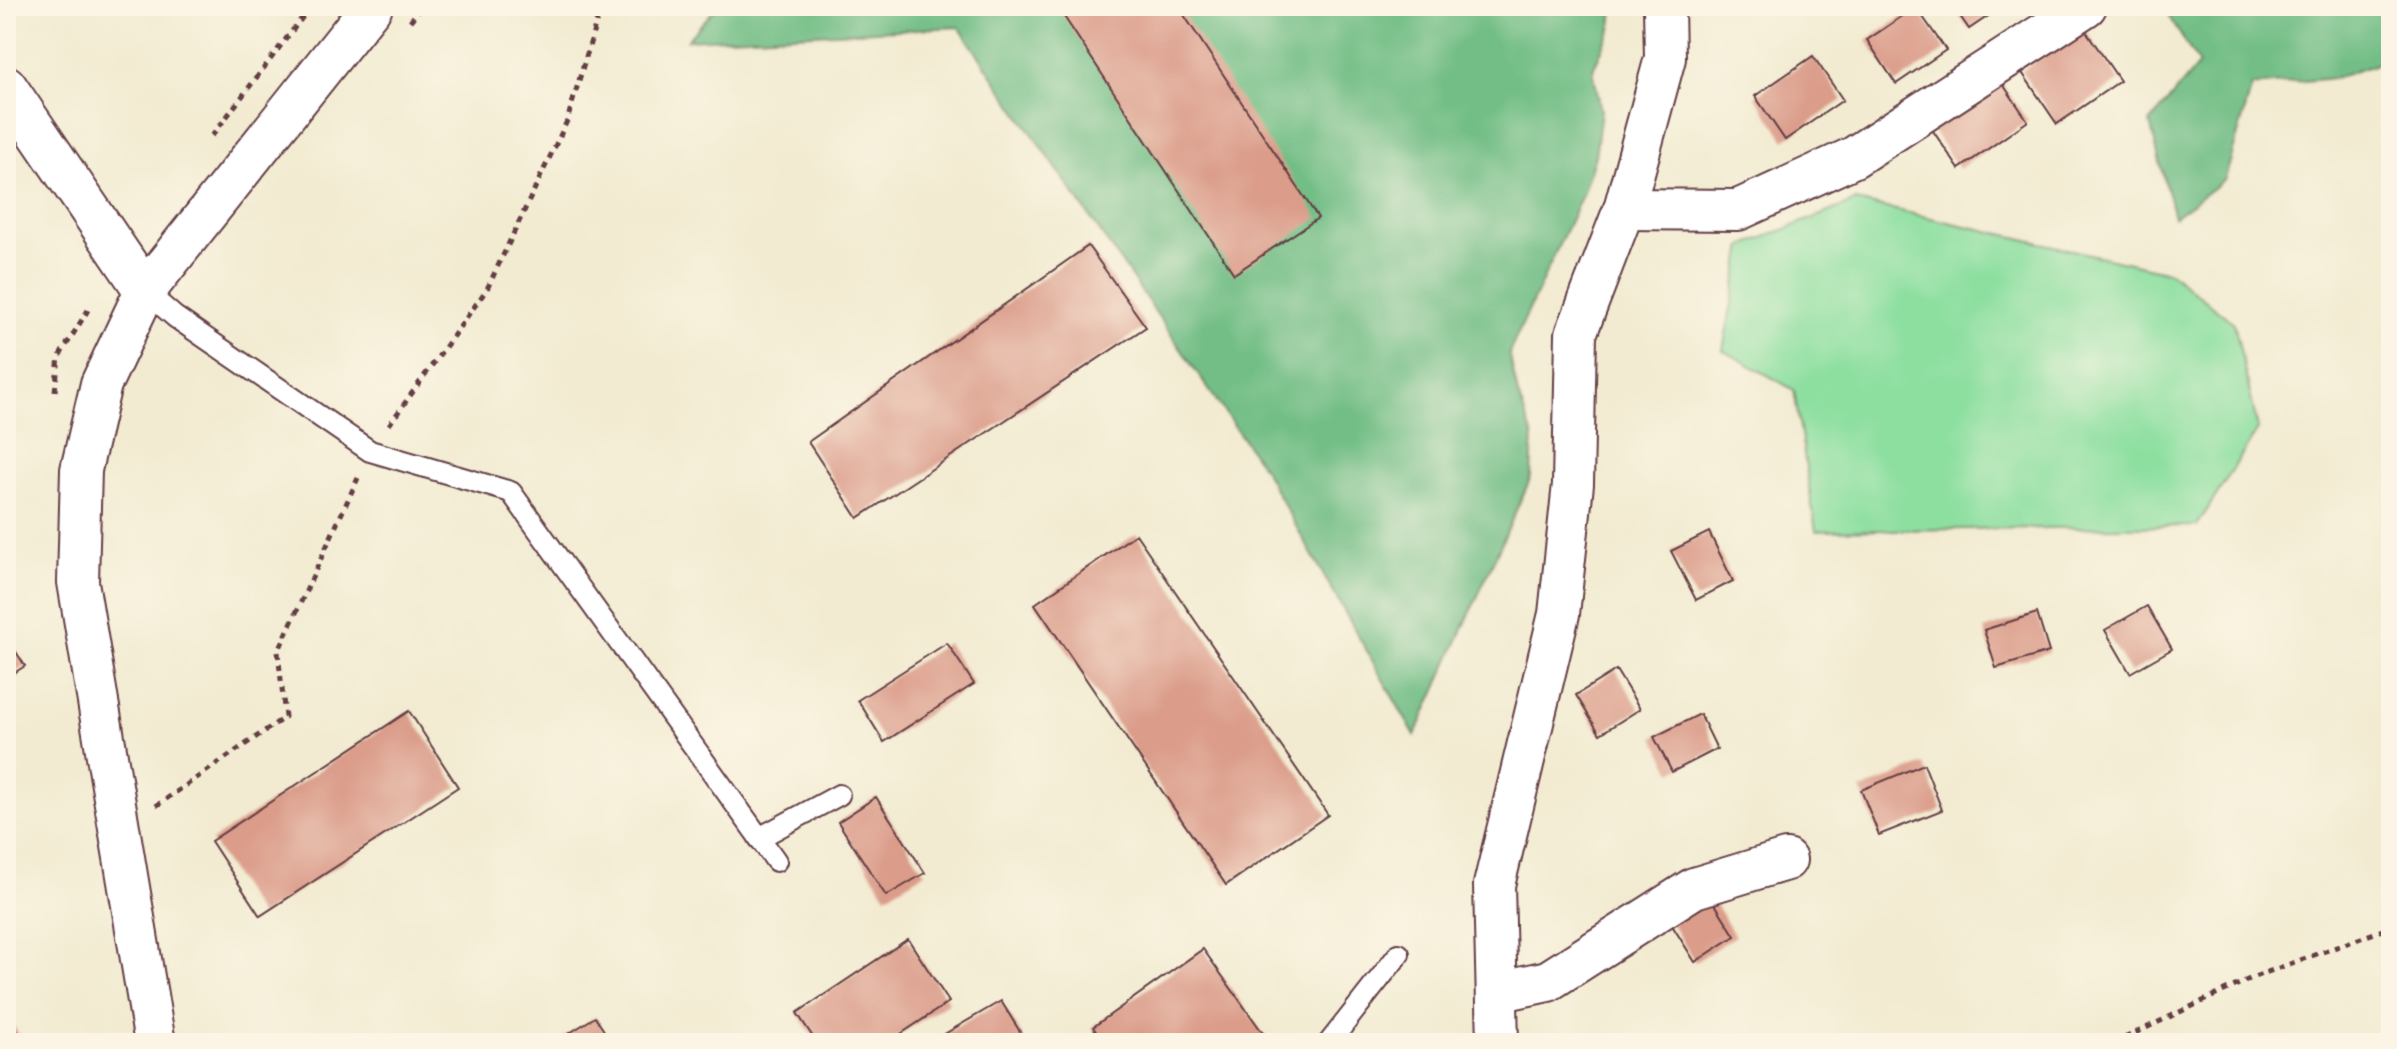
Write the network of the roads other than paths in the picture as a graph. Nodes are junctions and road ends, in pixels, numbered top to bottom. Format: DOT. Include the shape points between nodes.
graph roads {
  1 [pos="372,6"];
  2 [pos="1664,6"];
  3 [pos="2086,6"];
  4 [pos="6,86"];
  5 [pos="1624,209"];
  6 [pos="145,291"];
  7 [pos="839,795"];
  8 [pos="759,838"];
  9 [pos="1786,860"];
  10 [pos="776,861"];
  11 [pos="1399,954"];
  12 [pos="1497,992"];
  13 [pos="155,1043"];
  14 [pos="1329,1043"];
  15 [pos="1498,1043"];
  1 -- 6 [label="street"];
  2 -- 5 [label="street" via="1665,58"];
  3 -- 5 [label="street" via="1854,157 1738,210"];
  4 -- 6 [label="street"];
  5 -- 12 [label="street" via="1576,334 1573,484 1559,614 1494,885"];
  6 -- 8 [label="lane" via="370,451 511,492"];
  6 -- 13 [label="street" via="101,384 81,470 78,582"];
  7 -- 8 [label="lane"];
  8 -- 10 [label="lane"];
  9 -- 12 [label="street" via="1694,888 1548,981"];
  11 -- 14 [label="lane"];
  12 -- 15 [label="street"];
}
